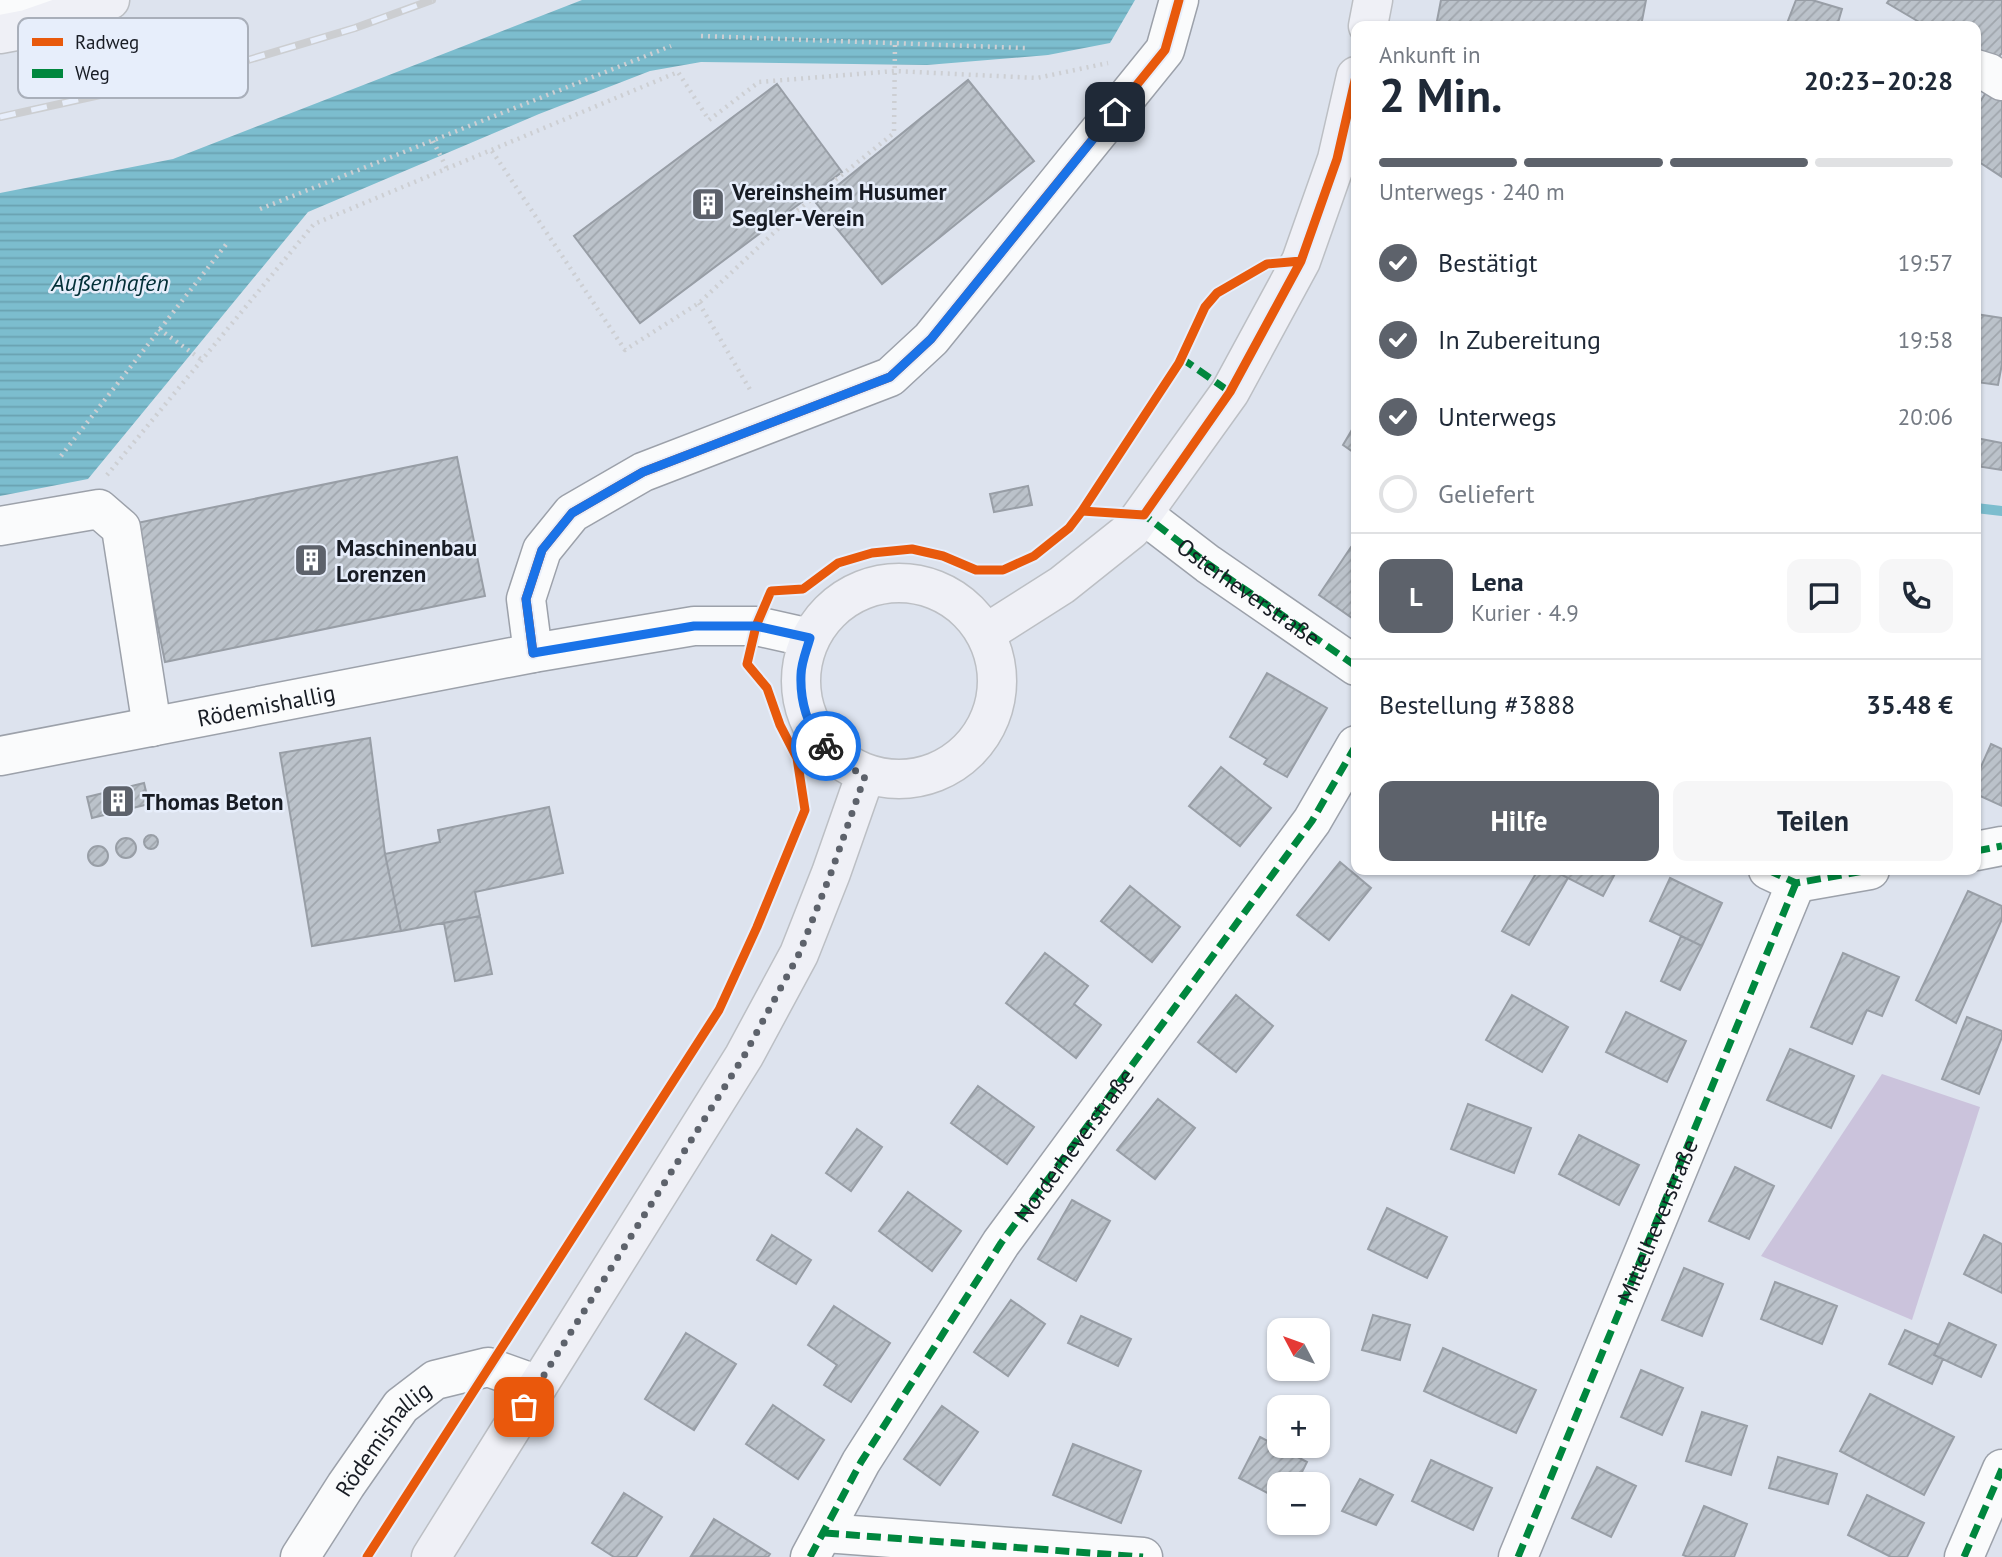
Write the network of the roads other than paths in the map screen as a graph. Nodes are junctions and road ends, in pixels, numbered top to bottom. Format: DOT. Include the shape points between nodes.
graph roads {
  1 [pos="110,0"];
  2 [pos="1179,0"];
  3 [pos="1373,0"];
  4 [pos="20,16"];
  5 [pos="1369,21"];
  6 [pos="1981,71"];
  7 [pos="2002,81"];
  8 [pos="1351,98"];
  9 [pos="1144,515"];
  10 [pos="0,526"];
  11 [pos="988,632"];
  12 [pos="810,638"];
  13 [pos="533,653"];
  14 [pos="1351,663"];
  15 [pos="152,727"];
  16 [pos="1351,754"];
  17 [pos="0,756"];
  18 [pos="865,776"];
  19 [pos="2002,846"];
  20 [pos="1981,850"];
  21 [pos="1782,876"];
  22 [pos="538,1385"];
  23 [pos="2002,1469"];
  24 [pos="818,1545"];
  25 [pos="300,1557"];
  26 [pos="431,1557"];
  27 [pos="1143,1557"];
  28 [pos="1518,1557"];
  29 [pos="1965,1557"];
  1 -- 4 [label="main road"];
  2 -- 13 [label="street" via="1165,50 931,339 890,377 643,472 572,513 542,550 526,599"];
  3 -- 5 [label="main road"];
  6 -- 7 [label="street"];
  8 -- 9 [label="main road" via="1337,159 1301,261 1230,392"];
  9 -- 11 [label="main road" via="1062,585"];
  9 -- 14 [label="street, Osterheverstraße"];
  10 -- 15 [label="street" via="99,509 121,528"];
  11 -- 12 [label="main road" via="966,608 935,589 899,582 863,589 832,608"];
  11 -- 18 [label="main road" via="997,672 994,708 978,741 951,766 917,779"];
  12 -- 13 [label="street, Rödemishallig" via="756,626 694,626"];
  12 -- 18 [label="main road" via="800,673 804,709 820,741"];
  13 -- 15 [label="street, Rödemishallig"];
  15 -- 17 [label="street, Rödemishallig"];
  16 -- 24 [label="street, Norderheverstraße" via="1312,821 1001,1243 861,1462"];
  18 -- 22 [label="main road" via="799,954 744,1056"];
  19 -- 20 [label="street"];
  21 -- 28 [label="street, Mittelheverstraße"];
  22 -- 25 [label="street, Rödemishallig" via="488,1367 435,1380 401,1406"];
  22 -- 26 [label="main road"];
  23 -- 29 [label="street"];
  24 -- 27 [label="street"];
}
